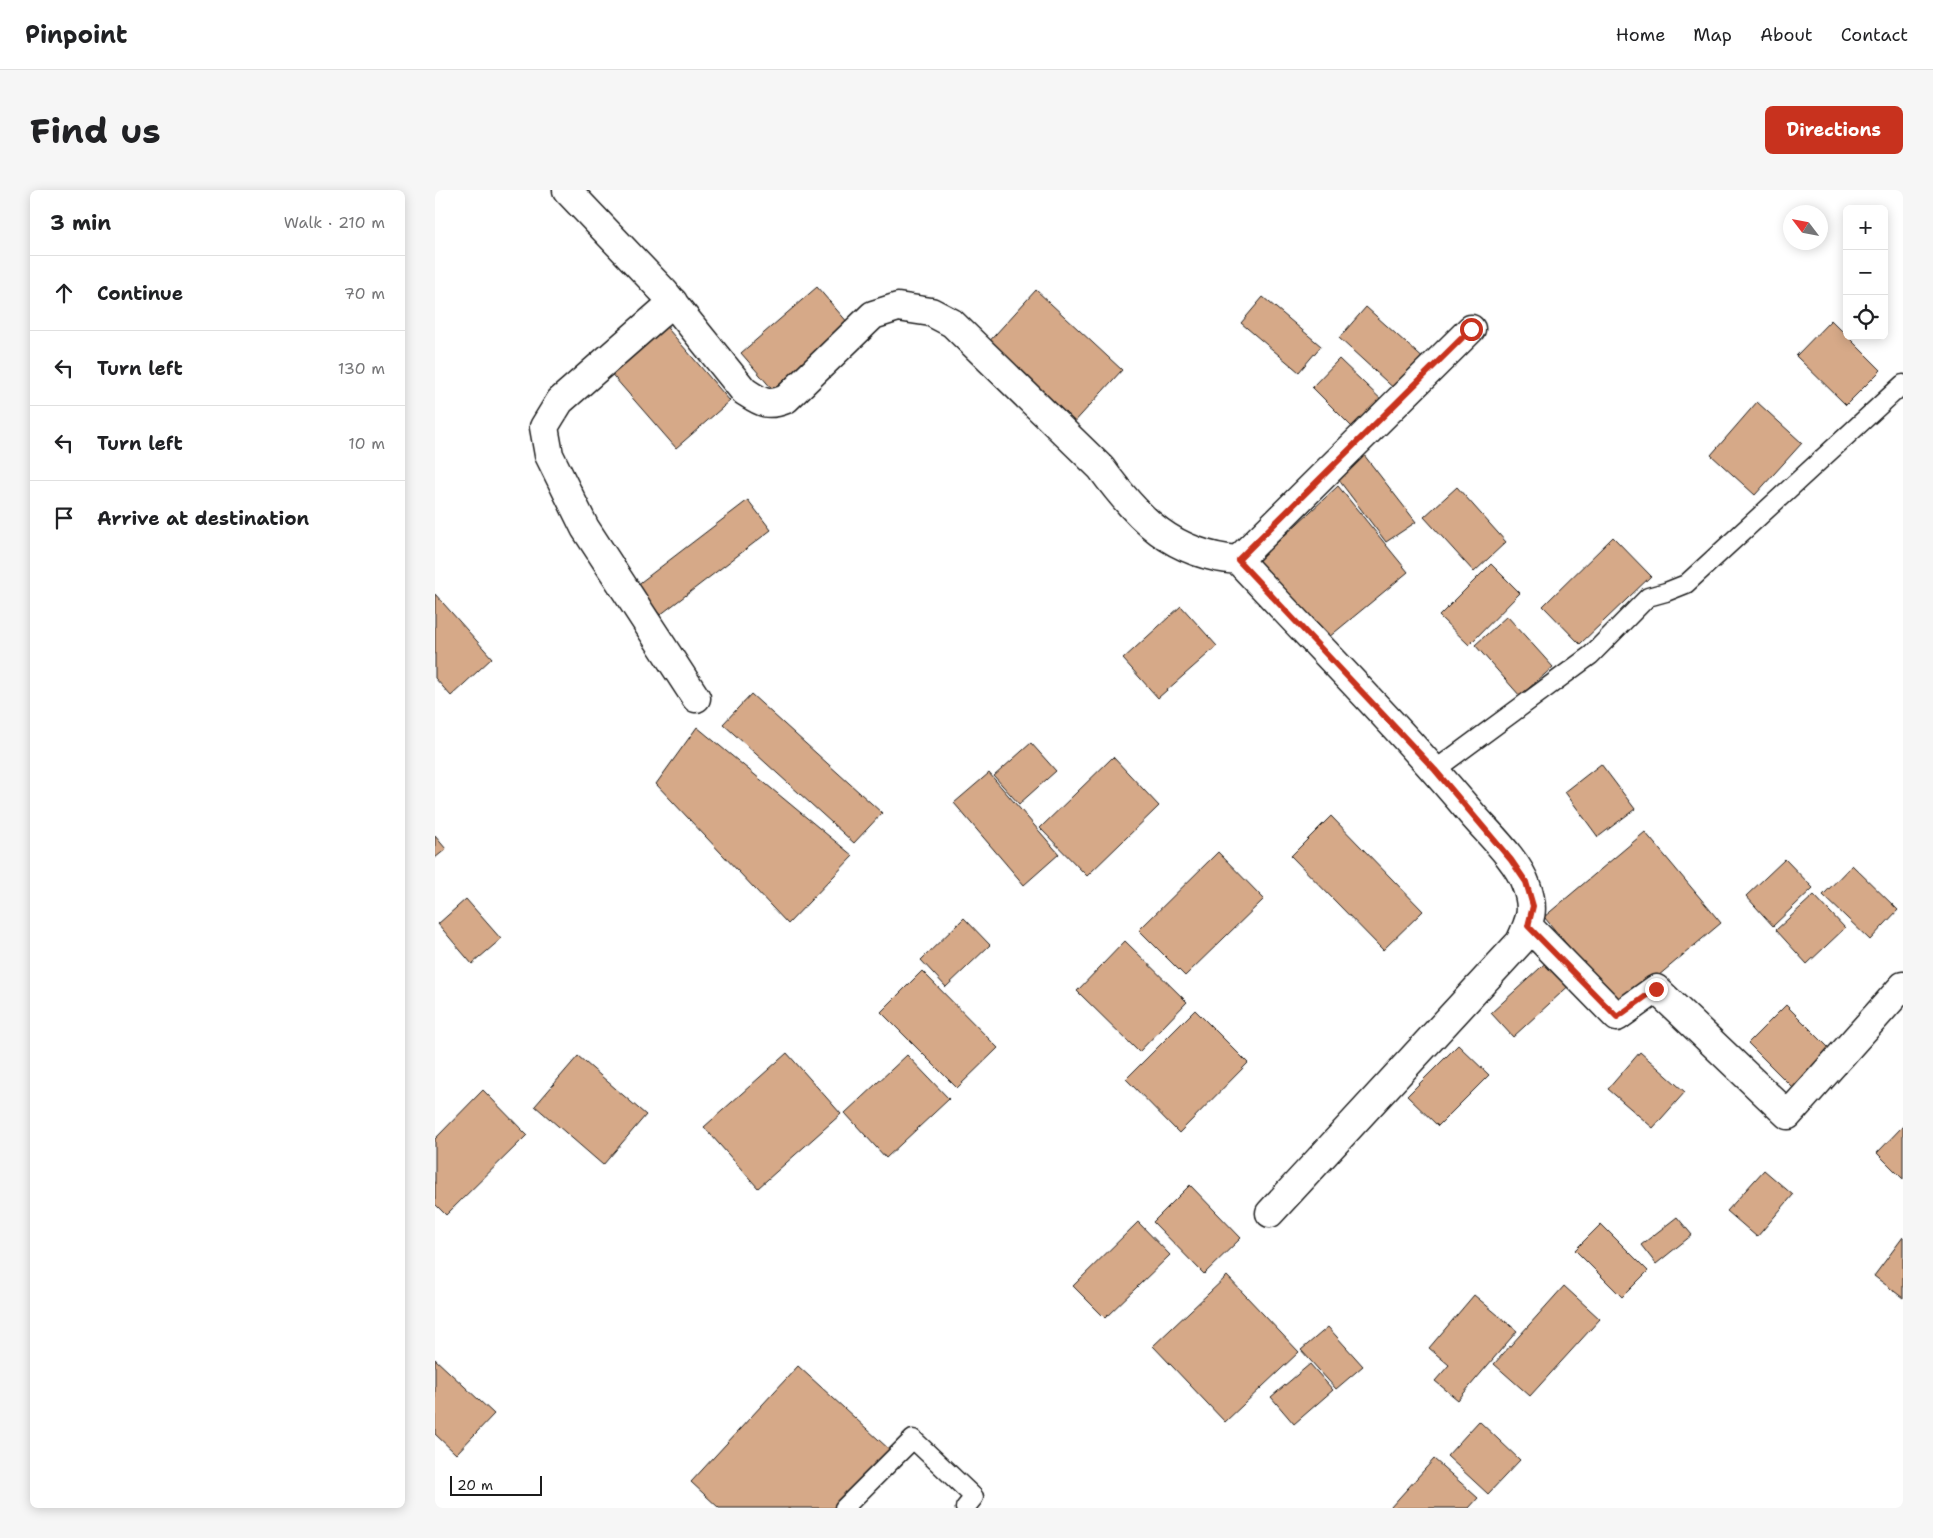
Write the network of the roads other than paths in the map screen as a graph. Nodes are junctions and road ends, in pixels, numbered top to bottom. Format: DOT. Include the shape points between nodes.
graph roads {
  1 [pos="567,190"];
  2 [pos="673,302"];
  3 [pos="1471,329"];
  4 [pos="1903,384"];
  5 [pos="1238,560"];
  6 [pos="696,698"];
  7 [pos="1435,770"];
  8 [pos="1528,926"];
  9 [pos="1903,986"];
  10 [pos="1270,1213"];
  11 [pos="844,1508"];
  12 [pos="965,1508"];
  1 -- 2 [label="street"];
  2 -- 5 [label="street" via="744,391 760,402 772,405 786,400 873,315 898,307 931,312 952,323 997,366 1101,468 1154,530 1187,549 1213,558"];
  2 -- 6 [label="street" via="560,401 544,428 549,455 585,528"];
  3 -- 5 [label="street"];
  4 -- 7 [label="lane" via="1686,584 1648,597 1591,655"];
  5 -- 7 [label="street"];
  7 -- 8 [label="street" via="1526,882 1533,906"];
  8 -- 9 [label="street" via="1617,1017 1656,989 1788,1115"];
  8 -- 10 [label="street" via="1520,942"];
  11 -- 12 [label="lane" via="913,1439 974,1497"];
}
